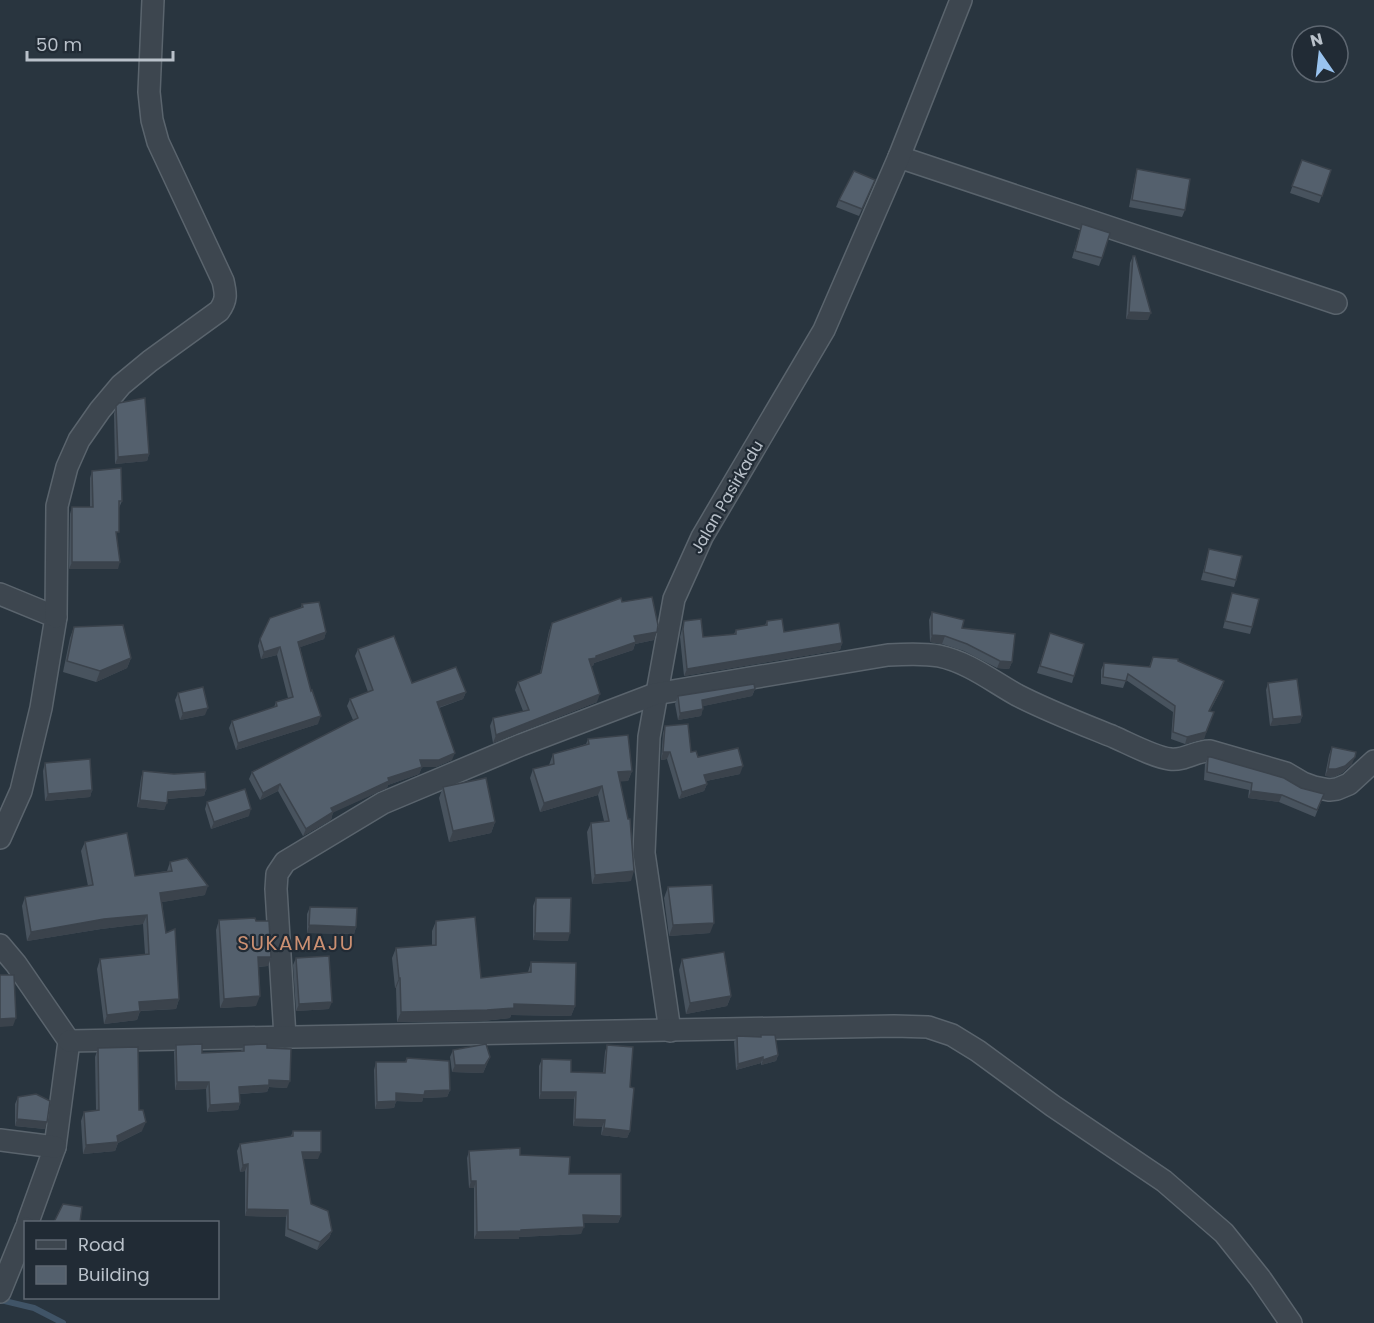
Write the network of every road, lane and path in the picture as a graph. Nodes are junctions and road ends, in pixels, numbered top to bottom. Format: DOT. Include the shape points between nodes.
graph roads {
  1 [pos="153,0"];
  2 [pos="961,0"];
  3 [pos="899,157"];
  4 [pos="1336,303"];
  5 [pos="0,594"];
  6 [pos="56,617"];
  7 [pos="656,694"];
  8 [pos="1374,761"];
  9 [pos="0,838"];
  10 [pos="0,945"];
  11 [pos="670,1031"];
  12 [pos="285,1037"];
  13 [pos="69,1041"];
  14 [pos="0,1140"];
  15 [pos="55,1148"];
  16 [pos="28,1221"];
  17 [pos="24,1233"];
  18 [pos="0,1292"];
  19 [pos="1291,1323"];
  1 -- 6 [label="street" via="149,92 152,120 158,142 223,281 225,303 121,385 79,441 67,467 57,506"];
  2 -- 3 [label="street, Jalan Pasirkadu"];
  3 -- 4 [label="street"];
  3 -- 7 [label="street, Jalan Pasirkadu" via="824,330 702,537 674,599"];
  5 -- 6 [label="street"];
  6 -- 9 [label="street" via="41,708 21,791"];
  7 -- 8 [label="street" via="888,655 939,656 968,666 1018,695 1169,759 1210,752 1286,773 1303,783 1329,790 1349,784"];
  7 -- 11 [label="street, Jalan Pasirkadu" via="649,737 644,853"];
  7 -- 12 [label="street" via="521,744 383,803 285,862 277,874 276,889"];
  10 -- 13 [label="street"];
  11 -- 12 [label="street"];
  11 -- 19 [label="street" via="894,1026 928,1027 951,1035 1164,1181 1224,1233"];
  12 -- 13 [label="street"];
  13 -- 15 [label="street"];
  14 -- 15 [label="street"];
  15 -- 16 [label="street"];
  17 -- 18 [label="street"];
}
